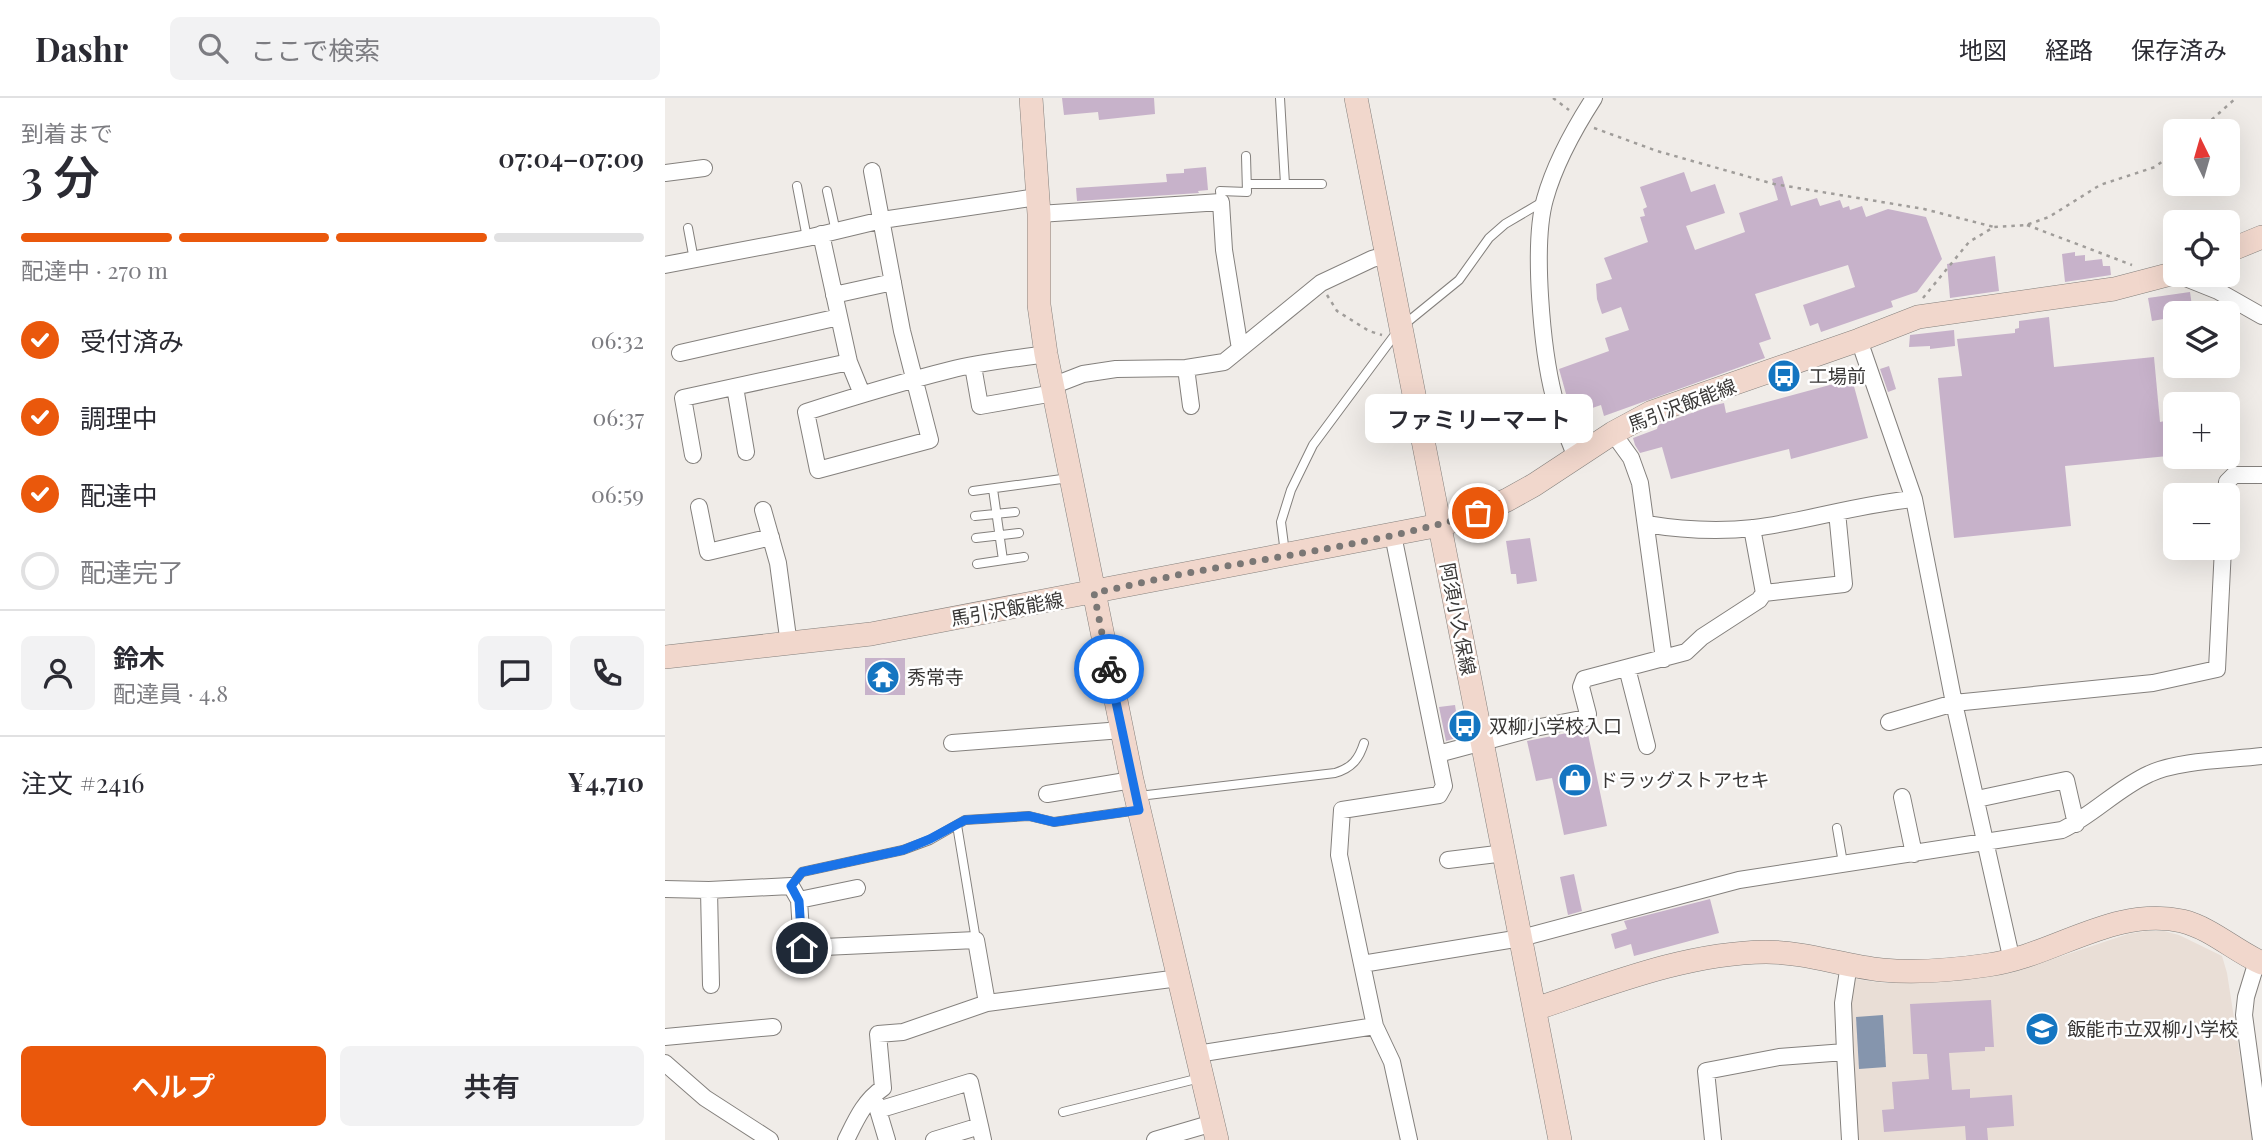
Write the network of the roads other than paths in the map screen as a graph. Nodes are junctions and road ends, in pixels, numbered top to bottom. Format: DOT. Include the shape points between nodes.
graph roads {
  1 [pos="1031,98"];
  2 [pos="1280,98"];
  3 [pos="1356,98"];
  4 [pos="1594,98"];
  5 [pos="1246,156"];
  6 [pos="704,167"];
  7 [pos="872,171"];
  8 [pos="665,173"];
  9 [pos="1247,184"];
  10 [pos="1285,184"];
  11 [pos="1322,184"];
  12 [pos="797,186"];
  13 [pos="827,191"];
  14 [pos="1544,201"];
  15 [pos="1221,202"];
  16 [pos="1038,206"];
  17 [pos="882,220"];
  18 [pos="688,228"];
  19 [pos="821,235"];
  20 [pos="2262,237"];
  21 [pos="2240,246"];
  22 [pos="1387,255"];
  23 [pos="694,260"];
  24 [pos="665,265"];
  25 [pos="2163,277"];
  26 [pos="893,282"];
  27 [pos="2208,287"];
  28 [pos="834,295"];
  29 [pos="2262,316"];
  30 [pos="839,317"];
  31 [pos="1396,334"];
  32 [pos="1860,340"];
  33 [pos="1240,349"];
  34 [pos="680,353"];
  35 [pos="1045,354"];
  36 [pos="849,362"];
  37 [pos="973,366"];
  38 [pos="1186,368"];
  39 [pos="916,380"];
  40 [pos="735,387"];
  41 [pos="1053,389"];
  42 [pos="862,394"];
  43 [pos="1191,406"];
  44 [pos="1613,433"];
  45 [pos="746,452"];
  46 [pos="693,456"];
  47 [pos="1576,458"];
  48 [pos="2262,475"];
  49 [pos="1072,478"];
  50 [pos="2227,483"];
  51 [pos="993,489"];
  52 [pos="973,491"];
  53 [pos="1914,499"];
  54 [pos="699,507"];
  55 [pos="763,510"];
  56 [pos="1015,512"];
  57 [pos="1837,512"];
  58 [pos="997,514"];
  59 [pos="975,516"];
  60 [pos="1646,524"];
  61 [pos="1440,525"];
  62 [pos="1752,528"];
  63 [pos="1019,533"];
  64 [pos="1000,535"];
  65 [pos="1393,536"];
  66 [pos="771,537"];
  67 [pos="976,538"];
  68 [pos="1285,556"];
  69 [pos="1024,557"];
  70 [pos="1003,560"];
  71 [pos="2222,560"];
  72 [pos="977,564"];
  73 [pos="1094,593"];
  74 [pos="1764,593"];
  75 [pos="789,645"];
  76 [pos="665,657"];
  77 [pos="1664,659"];
  78 [pos="1627,668"];
  79 [pos="1954,704"];
  80 [pos="1889,723"];
  81 [pos="1122,730"];
  82 [pos="952,743"];
  83 [pos="1364,743"];
  84 [pos="1483,743"];
  85 [pos="1647,746"];
  86 [pos="1438,754"];
  87 [pos="2262,756"];
  88 [pos="1047,794"];
  89 [pos="1136,795"];
  90 [pos="1902,797"];
  91 [pos="1977,799"];
  92 [pos="2075,824"];
  93 [pos="957,825"];
  94 [pos="1837,828"];
  95 [pos="1987,842"];
  96 [pos="1505,853"];
  97 [pos="1914,854"];
  98 [pos="1448,860"];
  99 [pos="1843,863"];
  100 [pos="791,886"];
  101 [pos="857,888"];
  102 [pos="665,889"];
  103 [pos="709,890"];
  104 [pos="799,901"];
  105 [pos="1521,938"];
  106 [pos="976,940"];
  107 [pos="802,948"];
  108 [pos="786,954"];
  109 [pos="2013,961"];
  110 [pos="2260,962"];
  111 [pos="1362,964"];
  112 [pos="1849,964"];
  113 [pos="1179,978"];
  114 [pos="711,985"];
  115 [pos="987,1003"];
  116 [pos="1535,1009"];
  117 [pos="1375,1026"];
  118 [pos="773,1027"];
  119 [pos="665,1037"];
  120 [pos="1845,1052"];
  121 [pos="1197,1054"];
  122 [pos="665,1063"];
  123 [pos="1203,1078"];
  124 [pos="876,1102"];
  125 [pos="1063,1112"];
  126 [pos="1215,1131"];
  127 [pos="982,1133"];
  128 [pos="770,1140"];
  129 [pos="846,1140"];
  130 [pos="887,1140"];
  131 [pos="934,1140"];
  132 [pos="1156,1140"];
  133 [pos="1409,1140"];
  134 [pos="1560,1140"];
  135 [pos="1713,1140"];
  136 [pos="1850,1140"];
  137 [pos="2261,1140"];
  1 -- 16 [label="street"];
  2 -- 10 [label="lane"];
  3 -- 22 [label="street, 阿須小久保線"];
  4 -- 14 [label="street" via="1555,168"];
  5 -- 9 [label="lane"];
  6 -- 8 [label="street"];
  7 -- 17 [label="street"];
  9 -- 10 [label="lane"];
  9 -- 15 [label="lane" via="1247,192 1220,191"];
  10 -- 11 [label="lane"];
  12 -- 19 [label="lane"];
  13 -- 19 [label="lane"];
  14 -- 31 [label="lane" via="1489,238 1459,280"];
  14 -- 47 [label="street" via="1540,269 1546,351 1554,398"];
  15 -- 16 [label="street"];
  15 -- 33 [label="street"];
  16 -- 17 [label="street"];
  16 -- 35 [label="street" via="1039,305"];
  17 -- 19 [label="street"];
  17 -- 26 [label="street"];
  18 -- 23 [label="lane"];
  19 -- 23 [label="street"];
  19 -- 28 [label="street"];
  20 -- 21 [label="street"];
  22 -- 31 [label="street, 阿須小久保線"];
  22 -- 33 [label="street" via="1321,283"];
  23 -- 24 [label="street"];
  25 -- 32 [label="street, 馬引沢飯能線" via="2073,296 1918,317"];
  26 -- 28 [label="street"];
  26 -- 39 [label="street"];
  27 -- 29 [label="street"];
  28 -- 30 [label="street"];
  30 -- 34 [label="street"];
  30 -- 36 [label="street"];
  31 -- 61 [label="street, 阿須小久保線"];
  31 -- 68 [label="lane" via="1313,445 1281,522"];
  32 -- 44 [label="street, 馬引沢飯能線" via="1652,412"];
  32 -- 53 [label="street"];
  33 -- 38 [label="street" via="1224,362"];
  35 -- 37 [label="street"];
  35 -- 41 [label="street"];
  36 -- 40 [label="street"];
  36 -- 42 [label="street"];
  37 -- 39 [label="street"];
  37 -- 41 [label="street" via="980,406"];
  38 -- 41 [label="street" via="1083,374"];
  38 -- 43 [label="street"];
  39 -- 42 [label="street"];
  39 -- 42 [label="street" via="930,440 818,470 806,412"];
  40 -- 45 [label="street"];
  40 -- 46 [label="street" via="683,398"];
  41 -- 49 [label="street"];
  44 -- 47 [label="street, 馬引沢飯能線"];
  44 -- 60 [label="street" via="1631,458"];
  47 -- 61 [label="street, 馬引沢飯能線" via="1507,500"];
  48 -- 50 [label="street" via="2234,475"];
  49 -- 51 [label="lane"];
  49 -- 73 [label="street"];
  51 -- 52 [label="lane"];
  51 -- 58 [label="lane"];
  53 -- 57 [label="street"];
  53 -- 79 [label="street"];
  54 -- 66 [label="street" via="708,552"];
  55 -- 66 [label="street"];
  56 -- 58 [label="lane"];
  57 -- 62 [label="street"];
  57 -- 74 [label="street" via="1844,584"];
  58 -- 59 [label="lane"];
  58 -- 64 [label="lane"];
  60 -- 62 [label="street" via="1682,530"];
  60 -- 77 [label="street"];
  61 -- 65 [label="street, 馬引沢飯能線"];
  61 -- 84 [label="street, 阿須小久保線"];
  62 -- 74 [label="street"];
  63 -- 64 [label="lane"];
  64 -- 67 [label="lane"];
  64 -- 70 [label="lane"];
  65 -- 68 [label="street, 馬引沢飯能線"];
  65 -- 86 [label="street"];
  66 -- 75 [label="street"];
  68 -- 73 [label="street, 馬引沢飯能線"];
  69 -- 70 [label="lane"];
  70 -- 72 [label="lane"];
  71 -- 79 [label="street" via="2217,669 2153,683"];
  73 -- 75 [label="street, 馬引沢飯能線"];
  73 -- 81 [label="street"];
  74 -- 77 [label="street" via="1686,652"];
  75 -- 76 [label="street, 馬引沢飯能線"];
  77 -- 78 [label="street"];
  78 -- 84 [label="street" via="1581,682 1586,718"];
  78 -- 85 [label="street"];
  79 -- 80 [label="street"];
  79 -- 91 [label="street"];
  81 -- 82 [label="street"];
  81 -- 89 [label="street"];
  83 -- 89 [label="lane" via="1348,769 1335,773"];
  84 -- 86 [label="street"];
  84 -- 96 [label="street, 阿須小久保線"];
  86 -- 111 [label="street" via="1444,786 1439,795 1342,810 1339,855"];
  87 -- 92 [label="street" via="2175,766 2149,774"];
  88 -- 89 [label="street"];
  89 -- 93 [label="lane" via="1054,822 1029,816 965,820"];
  89 -- 113 [label="street"];
  90 -- 97 [label="street"];
  91 -- 92 [label="street" via="2066,780"];
  91 -- 95 [label="street"];
  92 -- 95 [label="street"];
  93 -- 100 [label="lane" via="903,850 802,872"];
  93 -- 106 [label="lane"];
  94 -- 99 [label="lane"];
  95 -- 97 [label="street"];
  95 -- 109 [label="street"];
  96 -- 98 [label="street"];
  96 -- 105 [label="street, 阿須小久保線"];
  97 -- 99 [label="street"];
  99 -- 105 [label="street" via="1739,880"];
  100 -- 103 [label="street"];
  100 -- 104 [label="street"];
  101 -- 104 [label="street"];
  102 -- 103 [label="street"];
  103 -- 114 [label="street"];
  104 -- 107 [label="street"];
  105 -- 111 [label="street"];
  105 -- 116 [label="street, 阿須小久保線"];
  106 -- 107 [label="street"];
  106 -- 115 [label="street"];
  107 -- 108 [label="street"];
  109 -- 110 [label="street" via="2124,920 2154,919 2182,921"];
  109 -- 112 [label="street" via="1930,970 1882,970"];
  110 -- 137 [label="street" via="2244,1015"];
  111 -- 117 [label="street"];
  112 -- 116 [label="street" via="1788,953 1716,956 1656,968"];
  112 -- 120 [label="street" via="1843,1003"];
  113 -- 115 [label="street"];
  113 -- 121 [label="street"];
  115 -- 124 [label="street" via="903,1032 878,1034 883,1088"];
  116 -- 134 [label="street, 阿須小久保線"];
  117 -- 121 [label="street"];
  117 -- 133 [label="street" via="1392,1062"];
  118 -- 119 [label="street"];
  120 -- 135 [label="street" via="1779,1057 1706,1071"];
  120 -- 136 [label="street"];
  121 -- 123 [label="street"];
  122 -- 128 [label="street" via="705,1098"];
  123 -- 125 [label="lane"];
  123 -- 126 [label="street"];
  124 -- 127 [label="street" via="970,1082"];
  124 -- 129 [label="street" via="862,1109"];
  124 -- 130 [label="street"];
  126 -- 132 [label="street"];
  127 -- 131 [label="street"];
}
